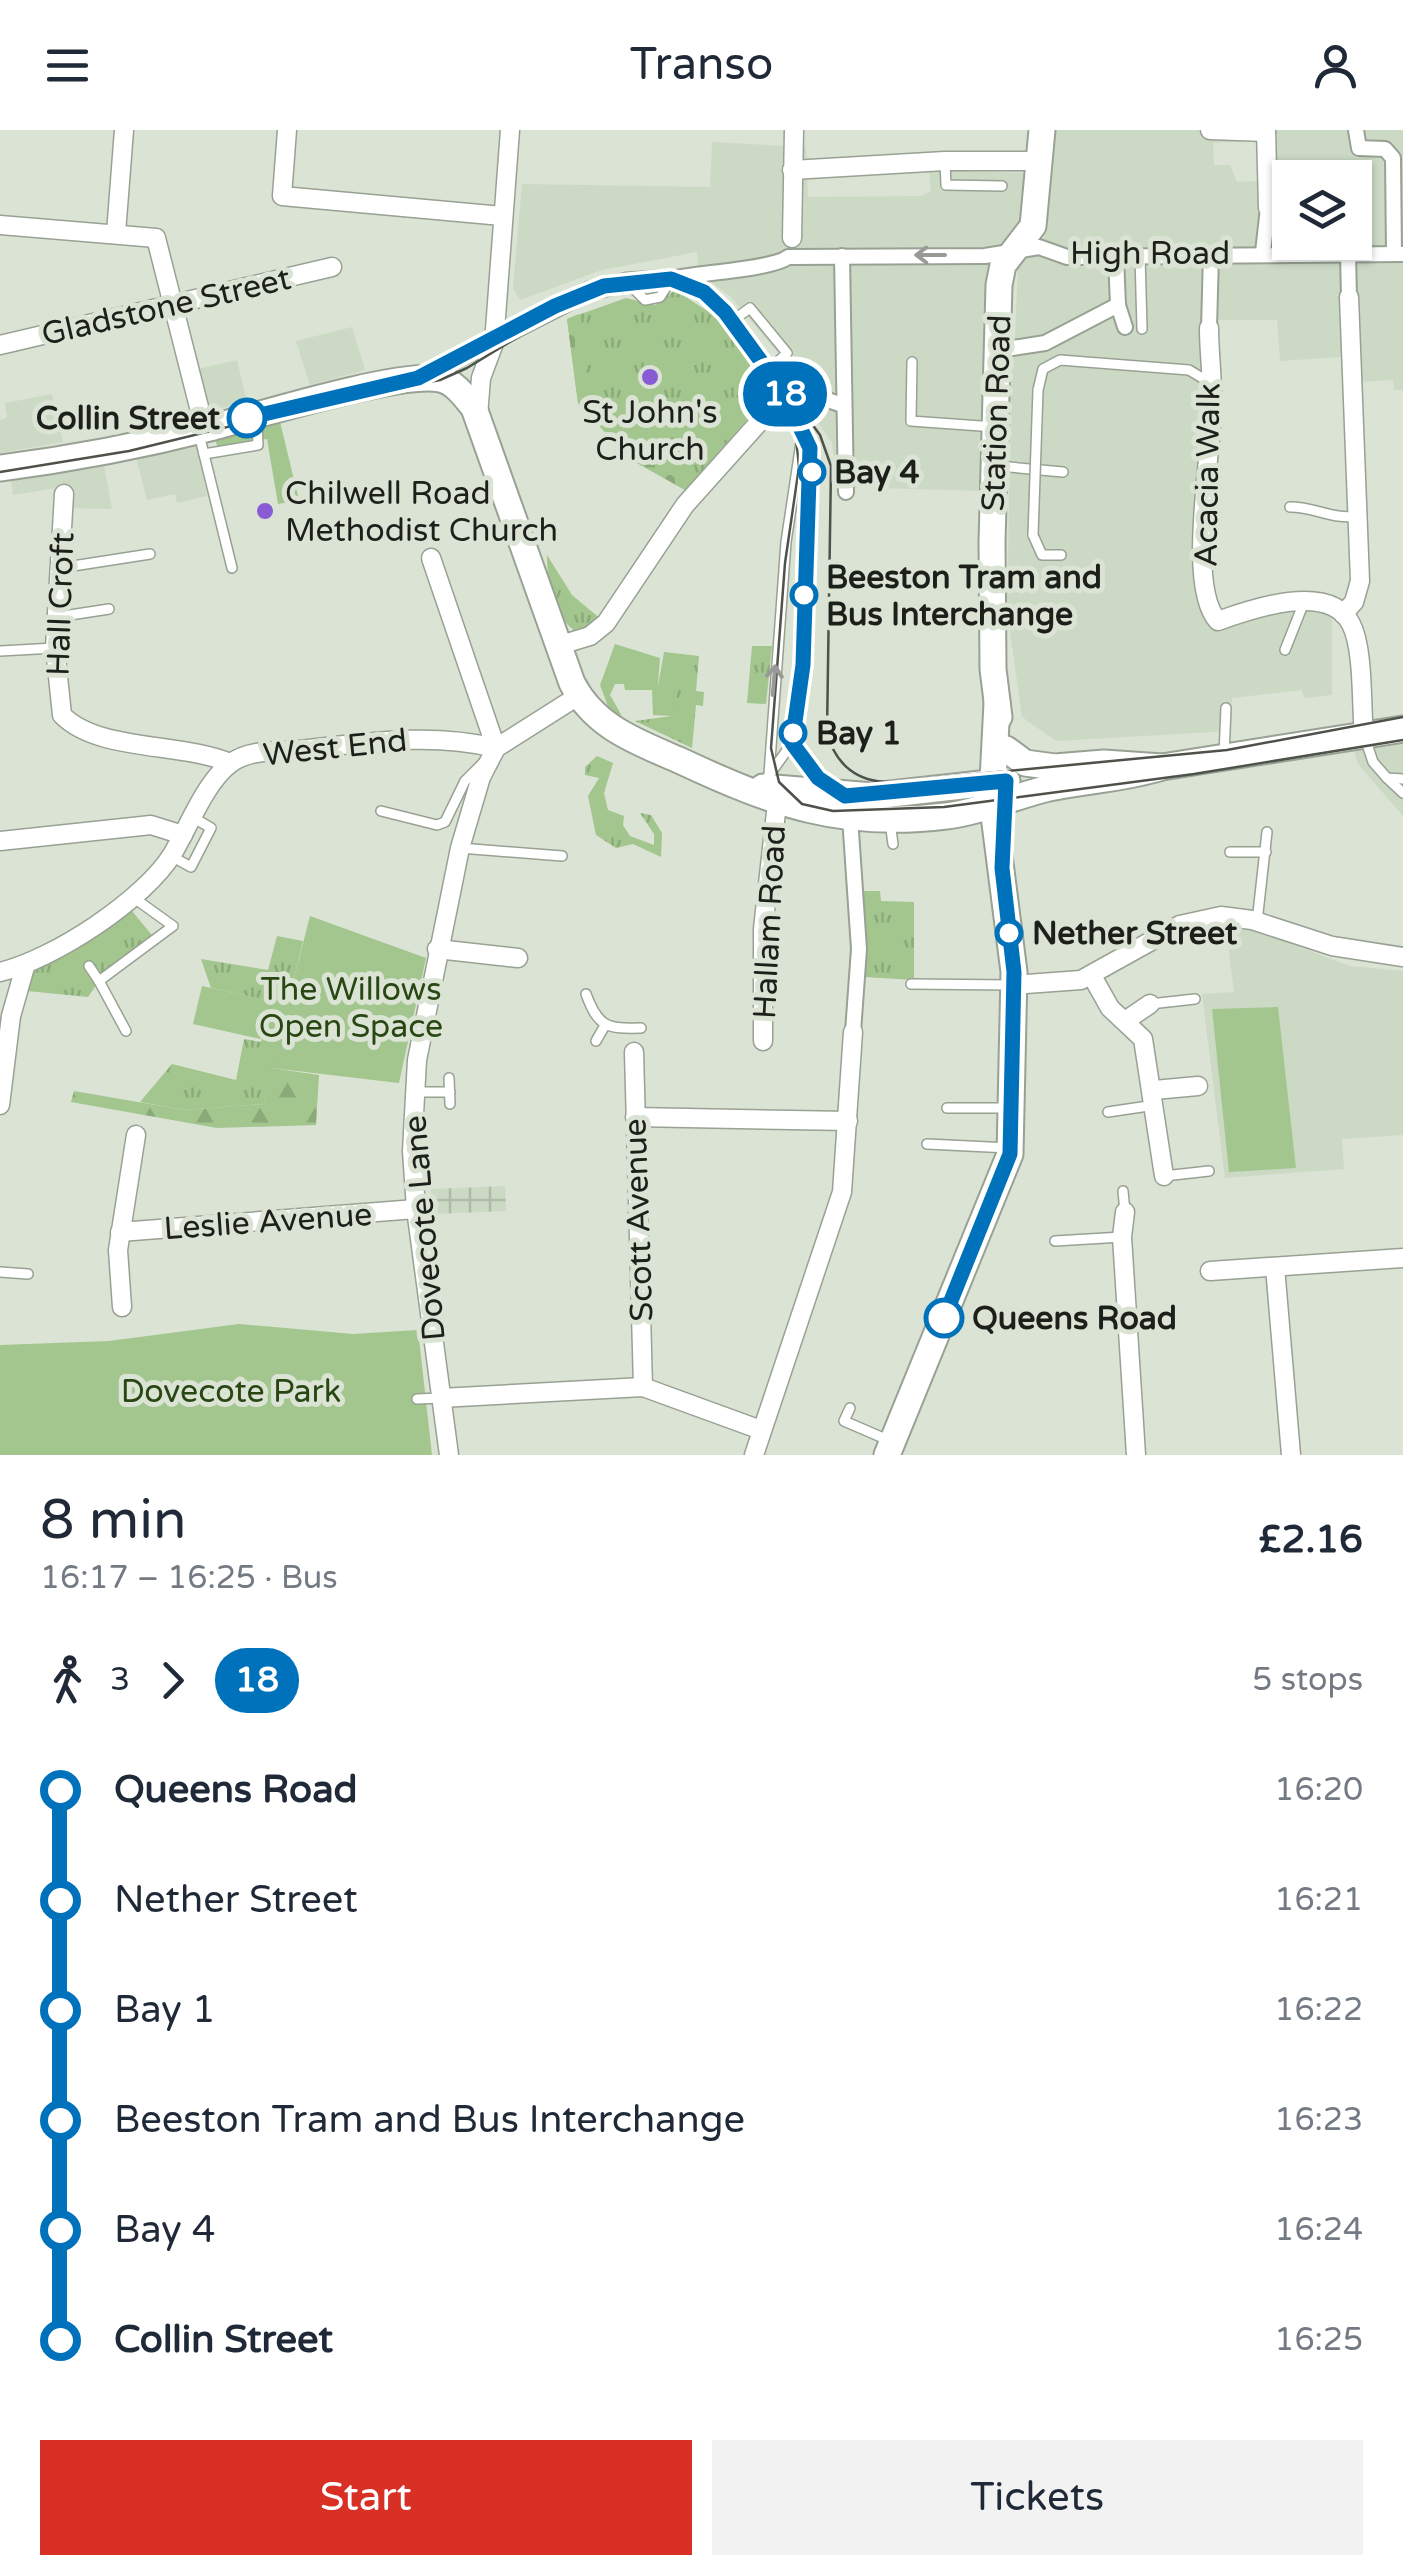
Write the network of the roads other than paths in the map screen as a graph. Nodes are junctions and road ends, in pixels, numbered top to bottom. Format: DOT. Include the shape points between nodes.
graph roads {
  1 [pos="124,130"];
  2 [pos="287,130"];
  3 [pos="510,130"];
  4 [pos="794,130"];
  5 [pos="1042,130"];
  6 [pos="1210,130"];
  7 [pos="1356,130"];
  8 [pos="1266,131"];
  9 [pos="945,161"];
  10 [pos="1039,161"];
  11 [pos="792,170"];
  12 [pos="1002,186"];
  13 [pos="1268,208"];
  14 [pos="502,216"];
  15 [pos="0,225"];
  16 [pos="116,233"];
  17 [pos="792,238"];
  18 [pos="1018,249"];
  19 [pos="1263,252"];
  20 [pos="1272,253"];
  21 [pos="1399,254"];
  22 [pos="842,256"];
  23 [pos="1140,256"];
  24 [pos="1211,256"];
  25 [pos="788,257"];
  26 [pos="1372,257"];
  27 [pos="1116,258"];
  28 [pos="1348,260"];
  29 [pos="332,268"];
  30 [pos="671,279"];
  31 [pos="1348,297"];
  32 [pos="174,304"];
  33 [pos="1118,305"];
  34 [pos="732,322"];
  35 [pos="1125,327"];
  36 [pos="1210,328"];
  37 [pos="1142,329"];
  38 [pos="494,342"];
  39 [pos="0,345"];
  40 [pos="1000,350"];
  41 [pos="912,362"];
  42 [pos="768,370"];
  43 [pos="431,379"];
  44 [pos="1208,382"];
  45 [pos="782,390"];
  46 [pos="842,405"];
  47 [pos="770,417"];
  48 [pos="478,418"];
  49 [pos="998,427"];
  50 [pos="801,429"];
  51 [pos="200,430"];
  52 [pos="996,464"];
  53 [pos="0,468"];
  54 [pos="1063,472"];
  55 [pos="846,492"];
  56 [pos="64,494"];
  57 [pos="1290,508"];
  58 [pos="1358,516"];
  59 [pos="150,554"];
  60 [pos="1061,555"];
  61 [pos="431,558"];
  62 [pos="60,568"];
  63 [pos="232,568"];
  64 [pos="1304,602"];
  65 [pos="109,609"];
  66 [pos="1343,614"];
  67 [pos="56,617"];
  68 [pos="557,646"];
  69 [pos="55,648"];
  70 [pos="1284,650"];
  71 [pos="0,651"];
  72 [pos="578,696"];
  73 [pos="997,703"];
  74 [pos="1226,708"];
  75 [pos="1403,729"];
  76 [pos="1364,734"];
  77 [pos="792,743"];
  78 [pos="1006,749"];
  79 [pos="493,754"];
  80 [pos="1224,760"];
  81 [pos="230,763"];
  82 [pos="1055,767"];
  83 [pos="1162,768"];
  84 [pos="1387,778"];
  85 [pos="1403,779"];
  86 [pos="771,789"];
  87 [pos="1000,792"];
  88 [pos="1403,793"];
  89 [pos="848,806"];
  90 [pos="381,811"];
  91 [pos="194,818"];
  92 [pos="1267,832"];
  93 [pos="183,835"];
  94 [pos="0,841"];
  95 [pos="460,848"];
  96 [pos="1230,852"];
  97 [pos="1266,852"];
  98 [pos="172,856"];
  99 [pos="562,856"];
  100 [pos="134,898"];
  101 [pos="1257,922"];
  102 [pos="437,948"];
  103 [pos="1403,957"];
  104 [pos="518,958"];
  105 [pos="89,966"];
  106 [pos="25,967"];
  107 [pos="0,972"];
  108 [pos="1092,976"];
  109 [pos="99,981"];
  110 [pos="911,984"];
  111 [pos="1014,985"];
  112 [pos="586,994"];
  113 [pos="1195,999"];
  114 [pos="1150,1004"];
  115 [pos="1125,1021"];
  116 [pos="604,1028"];
  117 [pos="126,1031"];
  118 [pos="853,1032"];
  119 [pos="596,1040"];
  120 [pos="762,1041"];
  121 [pos="634,1052"];
  122 [pos="450,1078"];
  123 [pos="1198,1086"];
  124 [pos="412,1092"];
  125 [pos="450,1092"];
  126 [pos="1154,1098"];
  127 [pos="0,1104"];
  128 [pos="450,1104"];
  129 [pos="947,1108"];
  130 [pos="1012,1108"];
  131 [pos="1108,1112"];
  132 [pos="635,1117"];
  133 [pos="848,1121"];
  134 [pos="136,1136"];
  135 [pos="927,1144"];
  136 [pos="1011,1148"];
  137 [pos="1209,1170"];
  138 [pos="1164,1176"];
  139 [pos="1123,1191"];
  140 [pos="416,1210"];
  141 [pos="1125,1212"];
  142 [pos="120,1232"];
  143 [pos="1122,1237"];
  144 [pos="1055,1241"];
  145 [pos="1403,1258"];
  146 [pos="1275,1267"];
  147 [pos="1210,1271"];
  148 [pos="0,1272"];
  149 [pos="28,1274"];
  150 [pos="122,1306"];
  151 [pos="644,1387"];
  152 [pos="442,1398"];
  153 [pos="416,1399"];
  154 [pos="850,1408"];
  155 [pos="762,1430"];
  156 [pos="889,1448"];
  157 [pos="449,1455"];
  158 [pos="754,1455"];
  159 [pos="1136,1455"];
  160 [pos="1291,1455"];
  1 -- 16 [label="street"];
  2 -- 14 [label="street" via="282,196"];
  3 -- 14 [label="street"];
  4 -- 11 [label="street"];
  5 -- 10 [label="main road, Station Road"];
  6 -- 8 [label="street"];
  7 -- 21 [label="street" via="1360,148 1384,149 1393,158"];
  8 -- 13 [label="street"];
  9 -- 10 [label="street"];
  9 -- 11 [label="street"];
  9 -- 12 [label="lane" via="946,185"];
  10 -- 18 [label="main road, Station Road" via="1033,226"];
  11 -- 17 [label="street"];
  13 -- 19 [label="street"];
  14 -- 38 [label="street"];
  15 -- 16 [label="street"];
  16 -- 32 [label="street" via="152,236 160,245"];
  17 -- 25 [label="street"];
  18 -- 22 [label="street, High Road, one-way" via="985,256"];
  18 -- 27 [label="street, High Road"];
  18 -- 40 [label="main road, Station Road" via="1000,274"];
  19 -- 20 [label="street, High Road"];
  19 -- 24 [label="street, High Road"];
  21 -- 26 [label="street, High Road"];
  22 -- 25 [label="street, High Road"];
  22 -- 46 [label="street"];
  23 -- 24 [label="street, High Road"];
  23 -- 27 [label="street, High Road"];
  23 -- 37 [label="lane"];
  24 -- 36 [label="street, Acacia Walk"];
  25 -- 30 [label="street, High Road" via="778,264"];
  27 -- 33 [label="street"];
  28 -- 31 [label="street"];
  29 -- 32 [label="street, Gladstone Street"];
  30 -- 34 [label="lane" via="704,292"];
  30 -- 38 [label="street" via="627,282 569,300"];
  31 -- 58 [label="street" via="1342,371"];
  32 -- 39 [label="street, Gladstone Street"];
  32 -- 51 [label="street"];
  33 -- 35 [label="street"];
  33 -- 40 [label="street" via="1046,343"];
  34 -- 42 [label="lane"];
  34 -- 42 [label="lane" via="750,308 787,353"];
  36 -- 44 [label="street, Acacia Walk"];
  38 -- 43 [label="street"];
  38 -- 43 [label="street"];
  38 -- 48 [label="street" via="481,378"];
  40 -- 49 [label="main road, Station Road"];
  41 -- 49 [label="lane" via="911,420"];
  42 -- 45 [label="lane"];
  43 -- 48 [label="main road" via="466,398"];
  43 -- 51 [label="main road"];
  44 -- 60 [label="lane, bridge" via="1189,370 1060,360 1042,368 1033,535 1042,555"];
  44 -- 64 [label="street, Acacia Walk" via="1201,561 1212,614 1218,621"];
  45 -- 46 [label="street"];
  45 -- 50 [label="lane"];
  46 -- 55 [label="street"];
  47 -- 68 [label="street" via="685,505 606,623"];
  48 -- 68 [label="main road"];
  49 -- 52 [label="main road, Station Road"];
  50 -- 77 [label="lane" via="812,478 803,665"];
  86 -- 50 [label="lane, one-way" via="786,542"];
  51 -- 53 [label="main road"];
  51 -- 63 [label="lane"];
  52 -- 54 [label="lane"];
  52 -- 73 [label="main road, Station Road"];
  56 -- 62 [label="street, Hall Croft"];
  57 -- 58 [label="lane" via="1314,507 1337,519"];
  58 -- 66 [label="street" via="1360,581"];
  59 -- 62 [label="lane"];
  61 -- 79 [label="street"];
  62 -- 67 [label="street, Hall Croft"];
  64 -- 66 [label="street, Acacia Walk"];
  64 -- 70 [label="lane"];
  65 -- 67 [label="lane"];
  66 -- 76 [label="street" via="1356,641"];
  67 -- 69 [label="street, Hall Croft"];
  68 -- 72 [label="main road"];
  69 -- 71 [label="lane"];
  69 -- 81 [label="street, Hall Croft" via="57,703 79,730"];
  72 -- 79 [label="street"];
  72 -- 86 [label="main road" via="608,727 719,779"];
  73 -- 78 [label="main road, Station Road"];
  73 -- 87 [label="main road, Station Road"];
  74 -- 80 [label="lane"];
  75 -- 76 [label="main road"];
  76 -- 80 [label="main road"];
  76 -- 84 [label="lane"];
  77 -- 86 [label="lane"];
  77 -- 89 [label="lane"];
  78 -- 82 [label="main road" via="1025,763"];
  78 -- 87 [label="main road, Station Road"];
  79 -- 81 [label="street, West End" via="467,742 395,737 254,754"];
  79 -- 90 [label="lane" via="470,773 445,822"];
  79 -- 95 [label="street, Dovecote Lane"];
  80 -- 83 [label="main road"];
  81 -- 91 [label="street, West End"];
  82 -- 83 [label="main road" via="1104,762"];
  82 -- 87 [label="main road"];
  83 -- 87 [label="main road" via="1122,780"];
  84 -- 85 [label="lane"];
  84 -- 88 [label="lane"];
  86 -- 89 [label="main road"];
  86 -- 89 [label="main road" via="772,797 810,813"];
  86 -- 120 [label="street, Hallam Road"];
  87 -- 89 [label="main road"];
  87 -- 89 [label="main road" via="891,831"];
  87 -- 111 [label="main road, Station Road"];
  89 -- 118 [label="street" via="859,950"];
  91 -- 93 [label="street, West End"];
  91 -- 98 [label="lane" via="211,828 190,867"];
  92 -- 97 [label="lane"];
  93 -- 94 [label="street" via="151,825"];
  93 -- 98 [label="street, West End"];
  95 -- 99 [label="lane"];
  95 -- 102 [label="street, Dovecote Lane"];
  96 -- 97 [label="lane"];
  97 -- 101 [label="lane"];
  98 -- 100 [label="street, West End"];
  100 -- 106 [label="street, West End"];
  100 -- 109 [label="lane" via="172,926"];
  101 -- 103 [label="street" via="1332,946"];
  101 -- 108 [label="street" via="1236,916 1192,920"];
  102 -- 104 [label="street"];
  102 -- 124 [label="street, Dovecote Lane"];
  105 -- 109 [label="lane"];
  106 -- 107 [label="street"];
  106 -- 127 [label="street"];
  108 -- 111 [label="street"];
  108 -- 115 [label="street"];
  109 -- 117 [label="lane"];
  110 -- 111 [label="lane"];
  111 -- 130 [label="main road, Station Road"];
  112 -- 116 [label="lane"];
  113 -- 114 [label="lane"];
  114 -- 115 [label="street"];
  115 -- 126 [label="street" via="1142,1040"];
  116 -- 119 [label="lane"];
  116 -- 121 [label="lane" via="638,1028"];
  118 -- 133 [label="street"];
  121 -- 132 [label="street, Scott Avenue"];
  122 -- 125 [label="lane"];
  123 -- 126 [label="street"];
  124 -- 125 [label="lane"];
  124 -- 140 [label="street, Dovecote Lane"];
  125 -- 128 [label="lane"];
  126 -- 131 [label="lane"];
  126 -- 138 [label="street"];
  129 -- 130 [label="lane"];
  130 -- 136 [label="main road, Station Road"];
  132 -- 133 [label="street"];
  132 -- 151 [label="street, Scott Avenue"];
  133 -- 155 [label="street" via="842,1192"];
  134 -- 142 [label="street, Leslie Avenue"];
  135 -- 136 [label="lane"];
  136 -- 156 [label="main road, Station Road"];
  137 -- 138 [label="lane"];
  139 -- 141 [label="lane"];
  140 -- 142 [label="street, Leslie Avenue"];
  140 -- 152 [label="street, Dovecote Lane"];
  141 -- 143 [label="street"];
  142 -- 150 [label="street, Leslie Avenue"];
  143 -- 144 [label="lane"];
  143 -- 159 [label="street"];
  145 -- 146 [label="street"];
  146 -- 147 [label="street"];
  146 -- 160 [label="street"];
  148 -- 149 [label="lane"];
  151 -- 152 [label="street"];
  151 -- 155 [label="street"];
  152 -- 153 [label="lane"];
  152 -- 157 [label="street, Dovecote Lane"];
  154 -- 156 [label="lane" via="844,1421"];
  155 -- 158 [label="street"];
}
